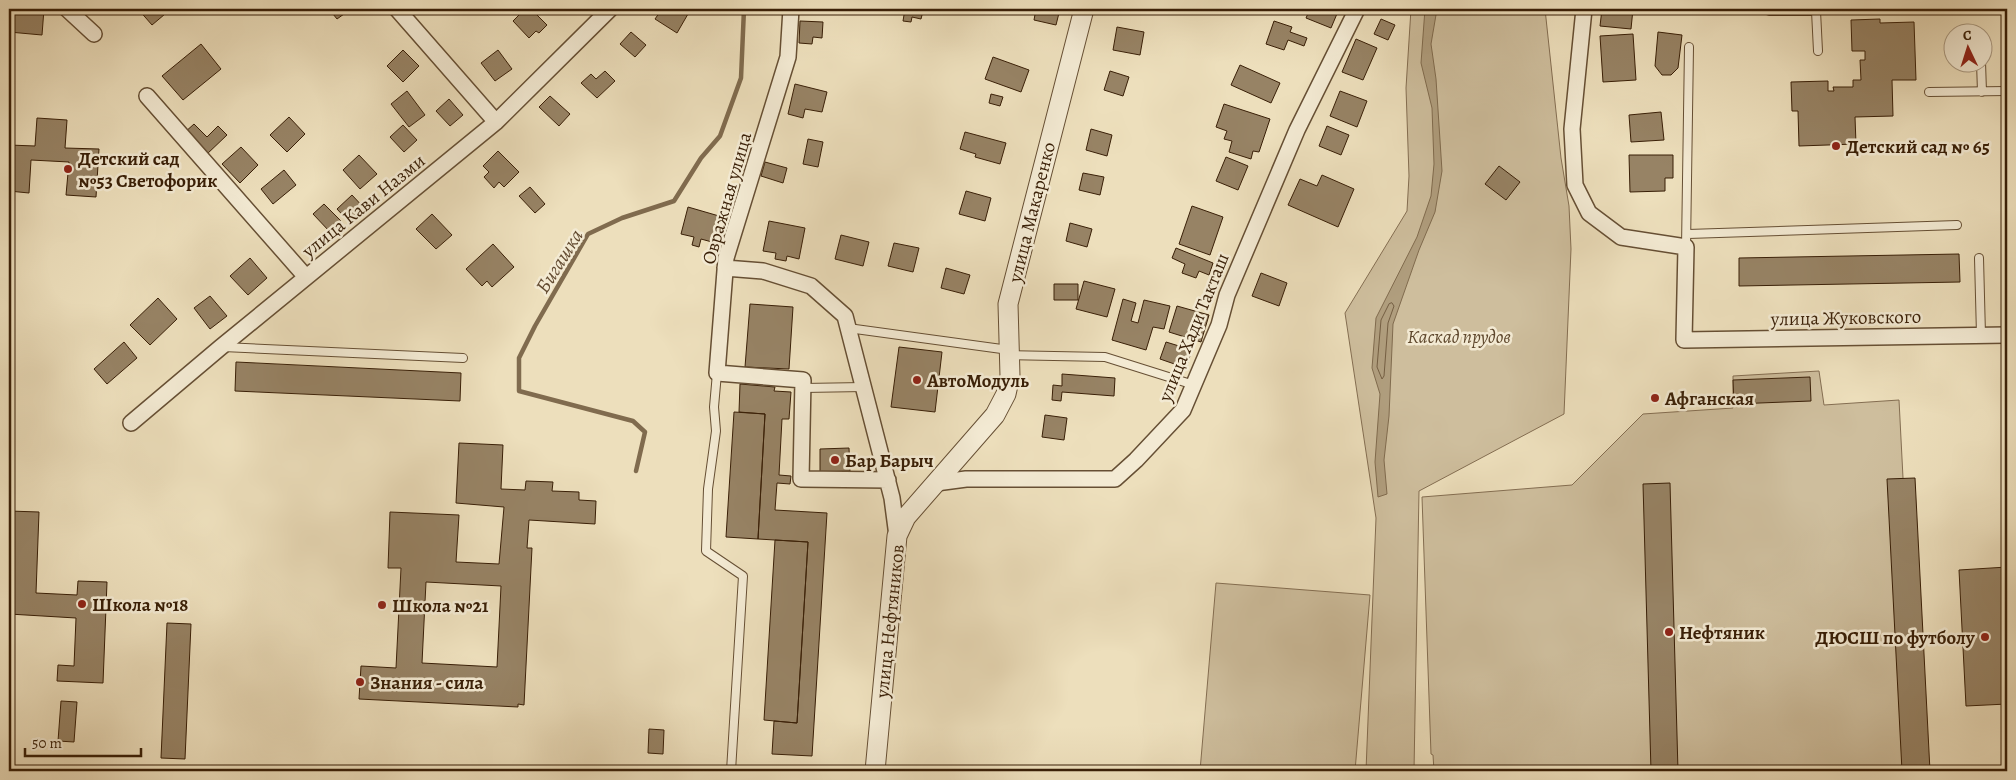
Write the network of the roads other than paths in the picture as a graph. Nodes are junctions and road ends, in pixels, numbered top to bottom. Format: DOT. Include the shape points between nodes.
graph roads {
  1 [pos="67,9"];
  2 [pos="397,9"];
  3 [pos="610,9"];
  4 [pos="791,9"];
  5 [pos="1084,9"];
  6 [pos="1357,9"];
  7 [pos="1584,9"];
  8 [pos="1768,9"];
  9 [pos="94,34"];
  10 [pos="1688,47"];
  11 [pos="1818,50"];
  12 [pos="1981,72"];
  13 [pos="2007,91"];
  14 [pos="1929,92"];
  15 [pos="1982,92"];
  16 [pos="147,96"];
  17 [pos="496,122"];
  18 [pos="1957,225"];
  19 [pos="1687,240"];
  20 [pos="1979,258"];
  21 [pos="725,268"];
  22 [pos="306,277"];
  23 [pos="848,328"];
  24 [pos="1981,335"];
  25 [pos="2007,335"];
  26 [pos="221,347"];
  27 [pos="1009,352"];
  28 [pos="463,358"];
  29 [pos="717,373"];
  30 [pos="1194,385"];
  31 [pos="864,387"];
  32 [pos="803,388"];
  33 [pos="995,416"];
  34 [pos="131,423"];
  35 [pos="888,480"];
  36 [pos="936,483"];
  37 [pos="897,536"];
  38 [pos="731,771"];
  39 [pos="875,771"];
  1 -- 9 [label="street"];
  2 -- 17 [label="street"];
  3 -- 17 [label="street, улица Кави Назми"];
  4 -- 21 [label="street, Овражная улица" via="788,58"];
  5 -- 27 [label="street, улица Макаренко" via="1008,304"];
  6 -- 30 [label="street, улица Хади Такташ" via="1297,130 1227,295 1219,325"];
  7 -- 19 [label="street" via="1572,129 1575,185 1588,213 1620,237"];
  8 -- 11 [label="lane" via="1816,11"];
  10 -- 19 [label="lane"];
  12 -- 15 [label="lane"];
  13 -- 15 [label="lane"];
  14 -- 15 [label="lane"];
  16 -- 22 [label="street"];
  17 -- 22 [label="street, улица Кави Назми"];
  18 -- 19 [label="lane"];
  19 -- 24 [label="street, улица Жуковского" via="1684,340"];
  20 -- 24 [label="lane"];
  21 -- 23 [label="street" via="764,271 811,286 845,316"];
  21 -- 29 [label="street, Овражная улица"];
  22 -- 26 [label="street, улица Кави Назми"];
  23 -- 27 [label="lane"];
  23 -- 31 [label="street"];
  24 -- 25 [label="street, улица Жуковского"];
  26 -- 28 [label="lane"];
  26 -- 34 [label="street, улица Кави Назми"];
  27 -- 30 [label="lane" via="1105,358"];
  27 -- 33 [label="street, улица Макаренко" via="1010,376 1006,394"];
  29 -- 32 [label="street" via="803,380"];
  29 -- 38 [label="lane, Овражная улица" via="716,431 708,489 706,551 743,576"];
  30 -- 36 [label="street, улица Хади Такташ" via="1183,410 1115,479 966,479"];
  31 -- 32 [label="lane"];
  31 -- 35 [label="street"];
  32 -- 35 [label="street" via="801,479"];
  33 -- 36 [label="street, улица Нефтяников"];
  35 -- 37 [label="street"];
  36 -- 37 [label="street, улица Нефтяников" via="906,517"];
  37 -- 39 [label="street, улица Нефтяников"];
}
